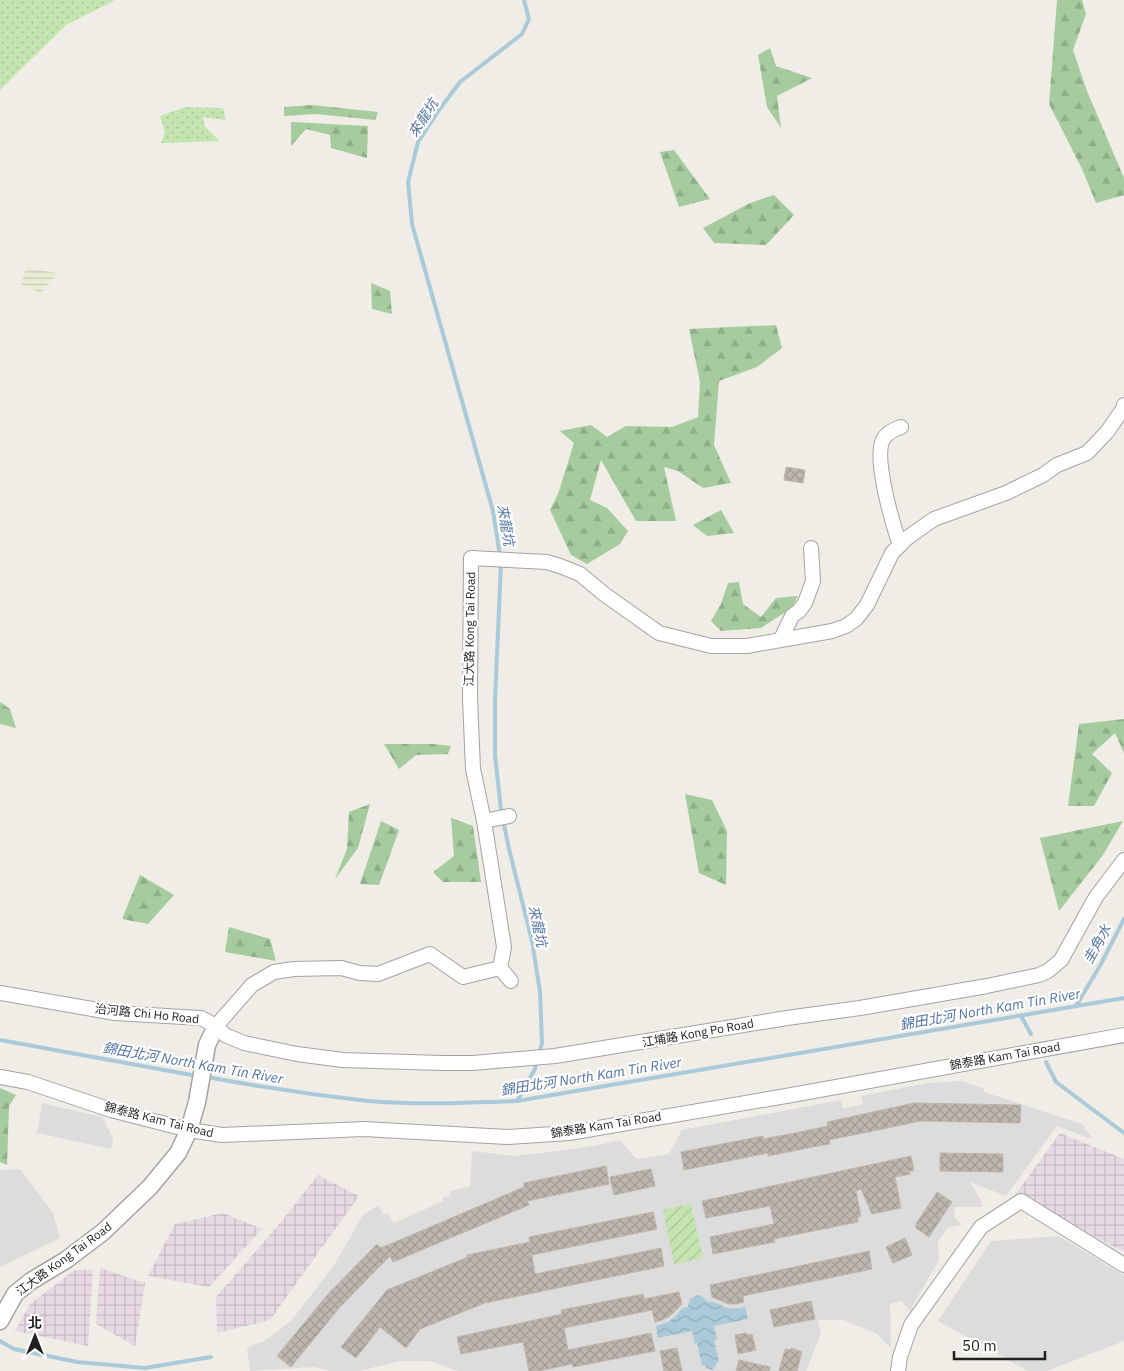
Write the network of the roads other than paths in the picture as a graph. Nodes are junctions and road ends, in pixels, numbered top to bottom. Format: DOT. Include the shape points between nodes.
graph roads {
  1 [pos="1124,405"];
  2 [pos="901,427"];
  3 [pos="900,546"];
  4 [pos="811,548"];
  5 [pos="781,639"];
  6 [pos="509,816"];
  7 [pos="484,821"];
  8 [pos="1124,860"];
  9 [pos="500,968"];
  10 [pos="511,981"];
  11 [pos="0,993"];
  12 [pos="216,1026"];
  13 [pos="1124,1035"];
  14 [pos="0,1077"];
  15 [pos="197,1102"];
  16 [pos="189,1130"];
  17 [pos="1124,1265"];
  18 [pos="0,1321"];
  19 [pos="898,1371"];
  1 -- 3 [label="street, 江大路 Kong Tai Road" via="1107,432 1087,452 1006,493 934,519"];
  2 -- 3 [label="street" via="884,438 881,448 889,512"];
  3 -- 5 [label="street, 江大路 Kong Tai Road" via="892,553 867,605 856,619 832,631"];
  4 -- 5 [label="street" via="813,581 806,603 792,616"];
  5 -- 7 [label="street, 江大路 Kong Tai Road" via="746,646 711,646 659,633 580,574 547,562 471,558 473,769"];
  6 -- 7 [label="street"];
  7 -- 9 [label="street, 江大路 Kong Tai Road" via="504,947"];
  8 -- 12 [label="street, 江埔路 Kong Po Road" via="1096,897 1061,960 1039,975 987,986 555,1056 499,1061 440,1064 342,1060 244,1043 225,1035"];
  9 -- 10 [label="street"];
  9 -- 12 [label="street" via="464,977 430,954 378,974 341,968 274,972 252,985"];
  11 -- 12 [label="street, 治河路 Chi Ho Road" via="124,1014 188,1016"];
  12 -- 15 [label="street, 治河路 Chi Ho Road" via="207,1045"];
  13 -- 16 [label="street, 錦泰路 Kam Tai Road" via="569,1133 507,1137 364,1129 222,1135"];
  14 -- 16 [label="street, 錦泰路 Kam Tai Road" via="28,1082 111,1110"];
  15 -- 16 [label="street, 江大路 Kong Tai Road"];
  16 -- 18 [label="street, 江大路 Kong Tai Road" via="178,1153 150,1187 103,1232 15,1294"];
  17 -- 19 [label="street" via="1021,1201 981,1227 911,1325"];
}
